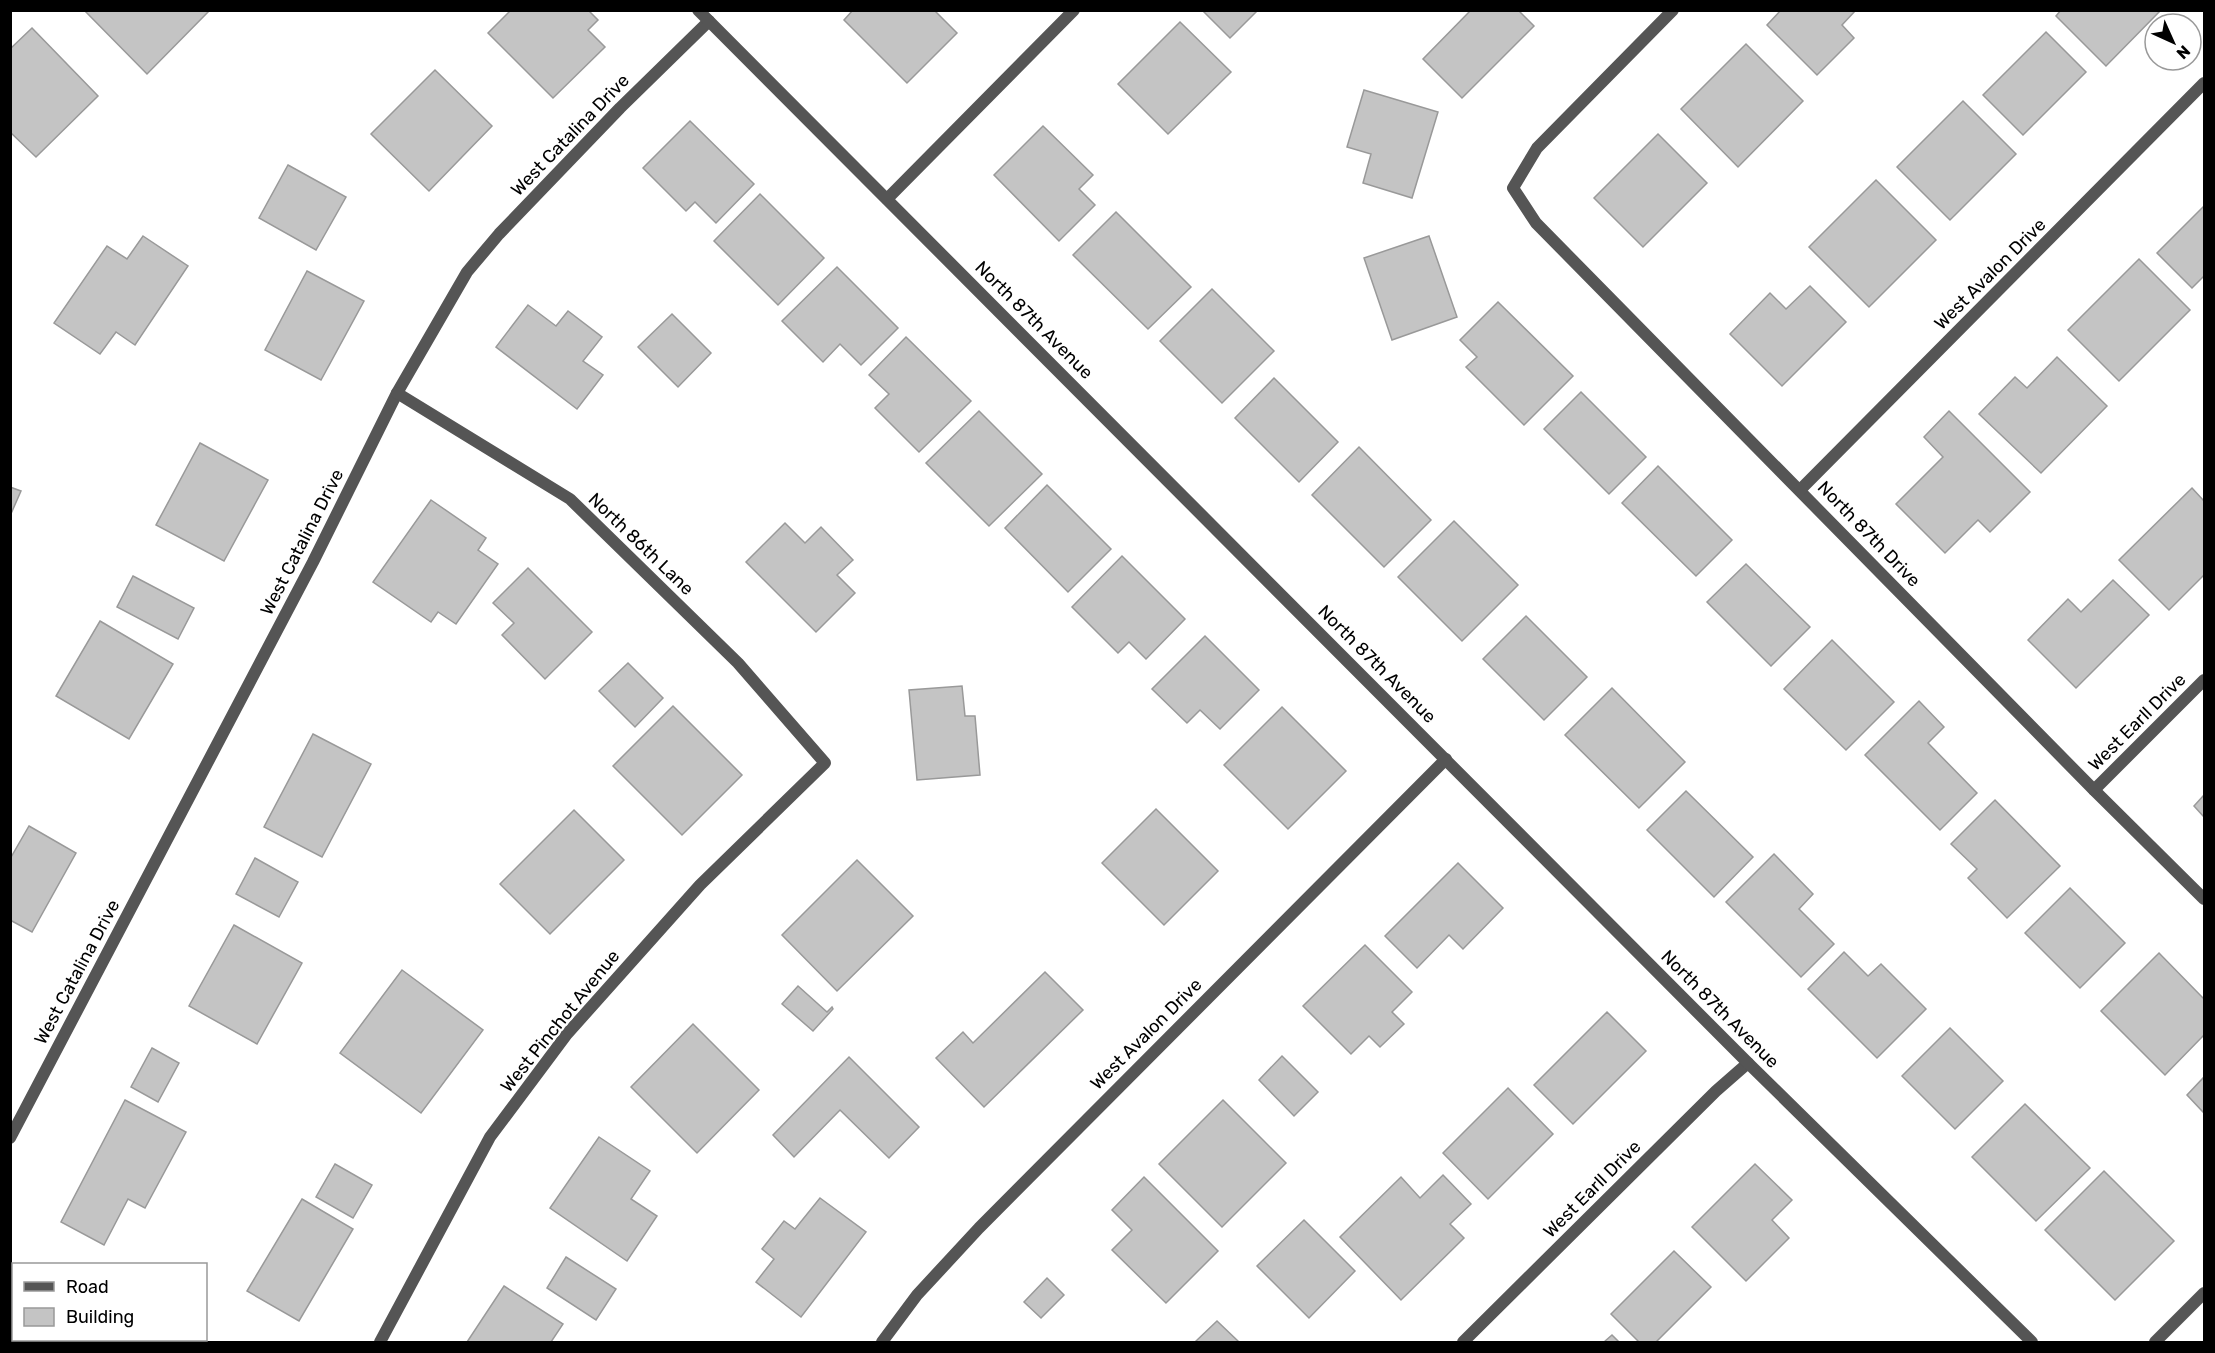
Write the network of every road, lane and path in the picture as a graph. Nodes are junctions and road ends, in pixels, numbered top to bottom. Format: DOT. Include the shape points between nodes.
graph roads {
  1 [pos="698,10"];
  2 [pos="1074,10"];
  3 [pos="1673,10"];
  4 [pos="709,21"];
  5 [pos="2205,83"];
  6 [pos="887,199"];
  7 [pos="397,393"];
  8 [pos="1800,489"];
  9 [pos="2205,680"];
  10 [pos="1446,759"];
  11 [pos="825,764"];
  12 [pos="2094,790"];
  13 [pos="2205,899"];
  14 [pos="1748,1063"];
  15 [pos="10,1138"];
  16 [pos="2205,1293"];
  17 [pos="380,1342"];
  18 [pos="882,1342"];
  19 [pos="1463,1342"];
  20 [pos="2032,1342"];
  21 [pos="2155,1342"];
  1 -- 4 [label="street, North 87th Avenue"];
  2 -- 6 [label="street"];
  3 -- 8 [label="street, North 87th Drive" via="1537,148 1513,188 1536,223"];
  4 -- 6 [label="street, North 87th Avenue"];
  4 -- 7 [label="street, West Catalina Drive" via="620,108 467,272"];
  5 -- 8 [label="street, West Avalon Drive"];
  6 -- 10 [label="street, North 87th Avenue"];
  7 -- 11 [label="street, North 86th Lane" via="570,499 738,663"];
  7 -- 15 [label="street, West Catalina Drive" via="307,573"];
  8 -- 12 [label="street, North 87th Drive"];
  9 -- 12 [label="street, West Earll Drive"];
  10 -- 14 [label="street, North 87th Avenue"];
  10 -- 18 [label="street, West Avalon Drive" via="978,1228 917,1295"];
  11 -- 17 [label="street, West Pinchot Avenue" via="700,885 567,1034 490,1137"];
  12 -- 13 [label="street, North 87th Drive"];
  14 -- 19 [label="street, West Earll Drive" via="1716,1090"];
  14 -- 20 [label="street, North 87th Avenue"];
  16 -- 21 [label="street"];
}
